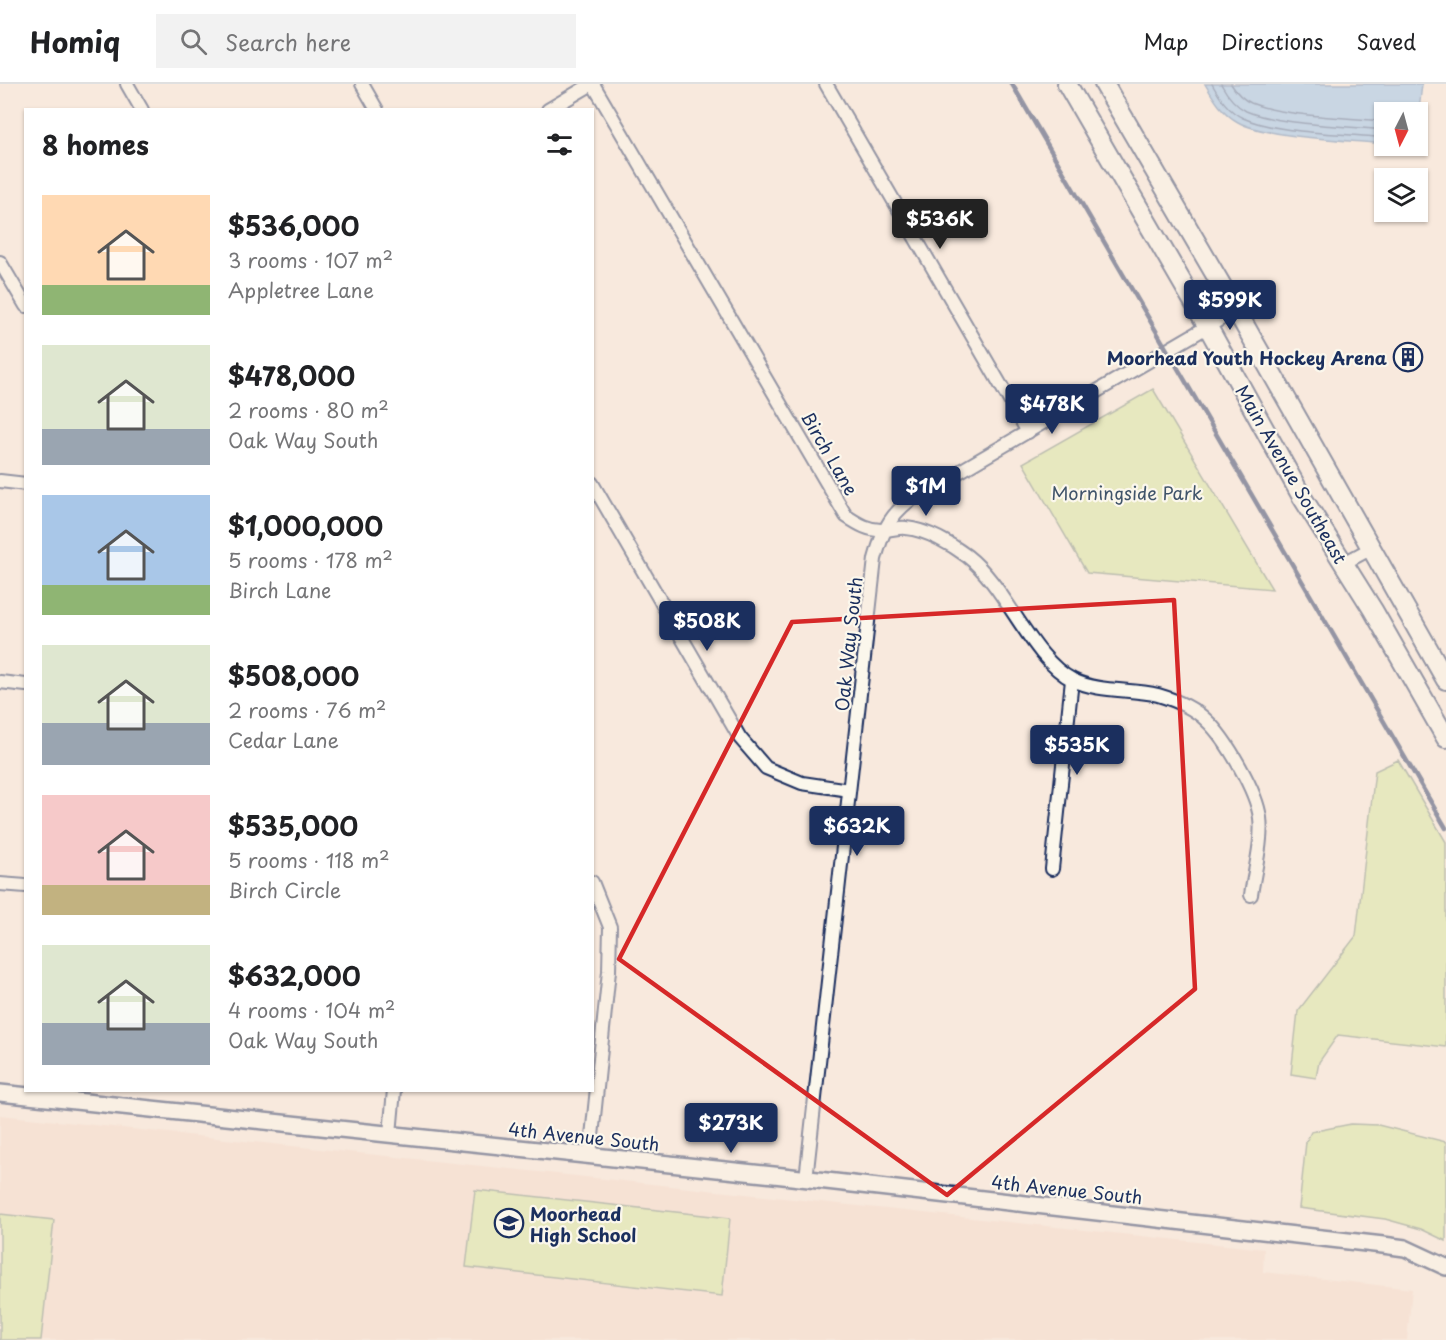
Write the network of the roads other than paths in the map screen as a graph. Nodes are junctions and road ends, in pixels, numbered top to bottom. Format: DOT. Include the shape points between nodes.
graph roads {
  1 [pos="127,84"];
  2 [pos="362,84"];
  3 [pos="593,84"];
  4 [pos="825,84"];
  5 [pos="1067,84"];
  6 [pos="1104,84"];
  7 [pos="141,108"];
  8 [pos="375,108"];
  9 [pos="551,108"];
  10 [pos="0,262"];
  11 [pos="24,303"];
  12 [pos="1236,310"];
  13 [pos="1208,327"];
  14 [pos="1028,432"];
  15 [pos="0,481"];
  16 [pos="24,484"];
  17 [pos="594,486"];
  18 [pos="883,531"];
  19 [pos="1370,549"];
  20 [pos="1344,563"];
  21 [pos="1072,680"];
  22 [pos="1446,680"];
  23 [pos="0,682"];
  24 [pos="24,685"];
  25 [pos="1446,738"];
  26 [pos="849,790"];
  27 [pos="1052,870"];
  28 [pos="0,884"];
  29 [pos="24,886"];
  30 [pos="594,887"];
  31 [pos="1251,895"];
  32 [pos="394,1092"];
  33 [pos="0,1093"];
  34 [pos="390,1134"];
  35 [pos="590,1156"];
  36 [pos="806,1179"];
  37 [pos="1424,1255"];
  38 [pos="1446,1261"];
  39 [pos="1446,1267"];
  1 -- 7 [label="street"];
  2 -- 8 [label="street"];
  3 -- 9 [label="street"];
  3 -- 18 [label="street, Birch Lane" via="846,516 863,527"];
  4 -- 14 [label="street"];
  5 -- 13 [label="main road, Main Avenue Southeast"];
  6 -- 12 [label="main road, Main Avenue Southeast"];
  10 -- 11 [label="street"];
  12 -- 13 [label="street, Oak Way South"];
  12 -- 19 [label="main road, Main Avenue Southeast"];
  13 -- 14 [label="street, Oak Way South"];
  13 -- 20 [label="main road, Main Avenue Southeast" via="1302,497"];
  14 -- 18 [label="street, Oak Way South" via="909,501 895,512"];
  15 -- 16 [label="street"];
  17 -- 26 [label="street" via="740,738 766,768 802,783"];
  18 -- 21 [label="street, Birch Lane" via="904,527 924,531 967,555 986,573 1053,664"];
  18 -- 26 [label="street, Oak Way South" via="875,559"];
  19 -- 20 [label="street"];
  19 -- 22 [label="main road, Main Avenue Southeast"];
  20 -- 25 [label="main road, Main Avenue Southeast"];
  21 -- 27 [label="street"];
  21 -- 31 [label="street, Birch Lane" via="1184,704 1206,720 1222,739 1257,802 1261,821"];
  23 -- 24 [label="street"];
  26 -- 36 [label="street, Oak Way South"];
  28 -- 29 [label="street"];
  30 -- 35 [label="street" via="610,927"];
  32 -- 34 [label="street"];
  33 -- 34 [label="street, 4th Avenue South"];
  34 -- 35 [label="street, 4th Avenue South"];
  35 -- 36 [label="street, 4th Avenue South"];
  36 -- 37 [label="street, 4th Avenue South" via="1383,1245"];
  37 -- 38 [label="street"];
  37 -- 39 [label="street, 4th Avenue South"];
}
